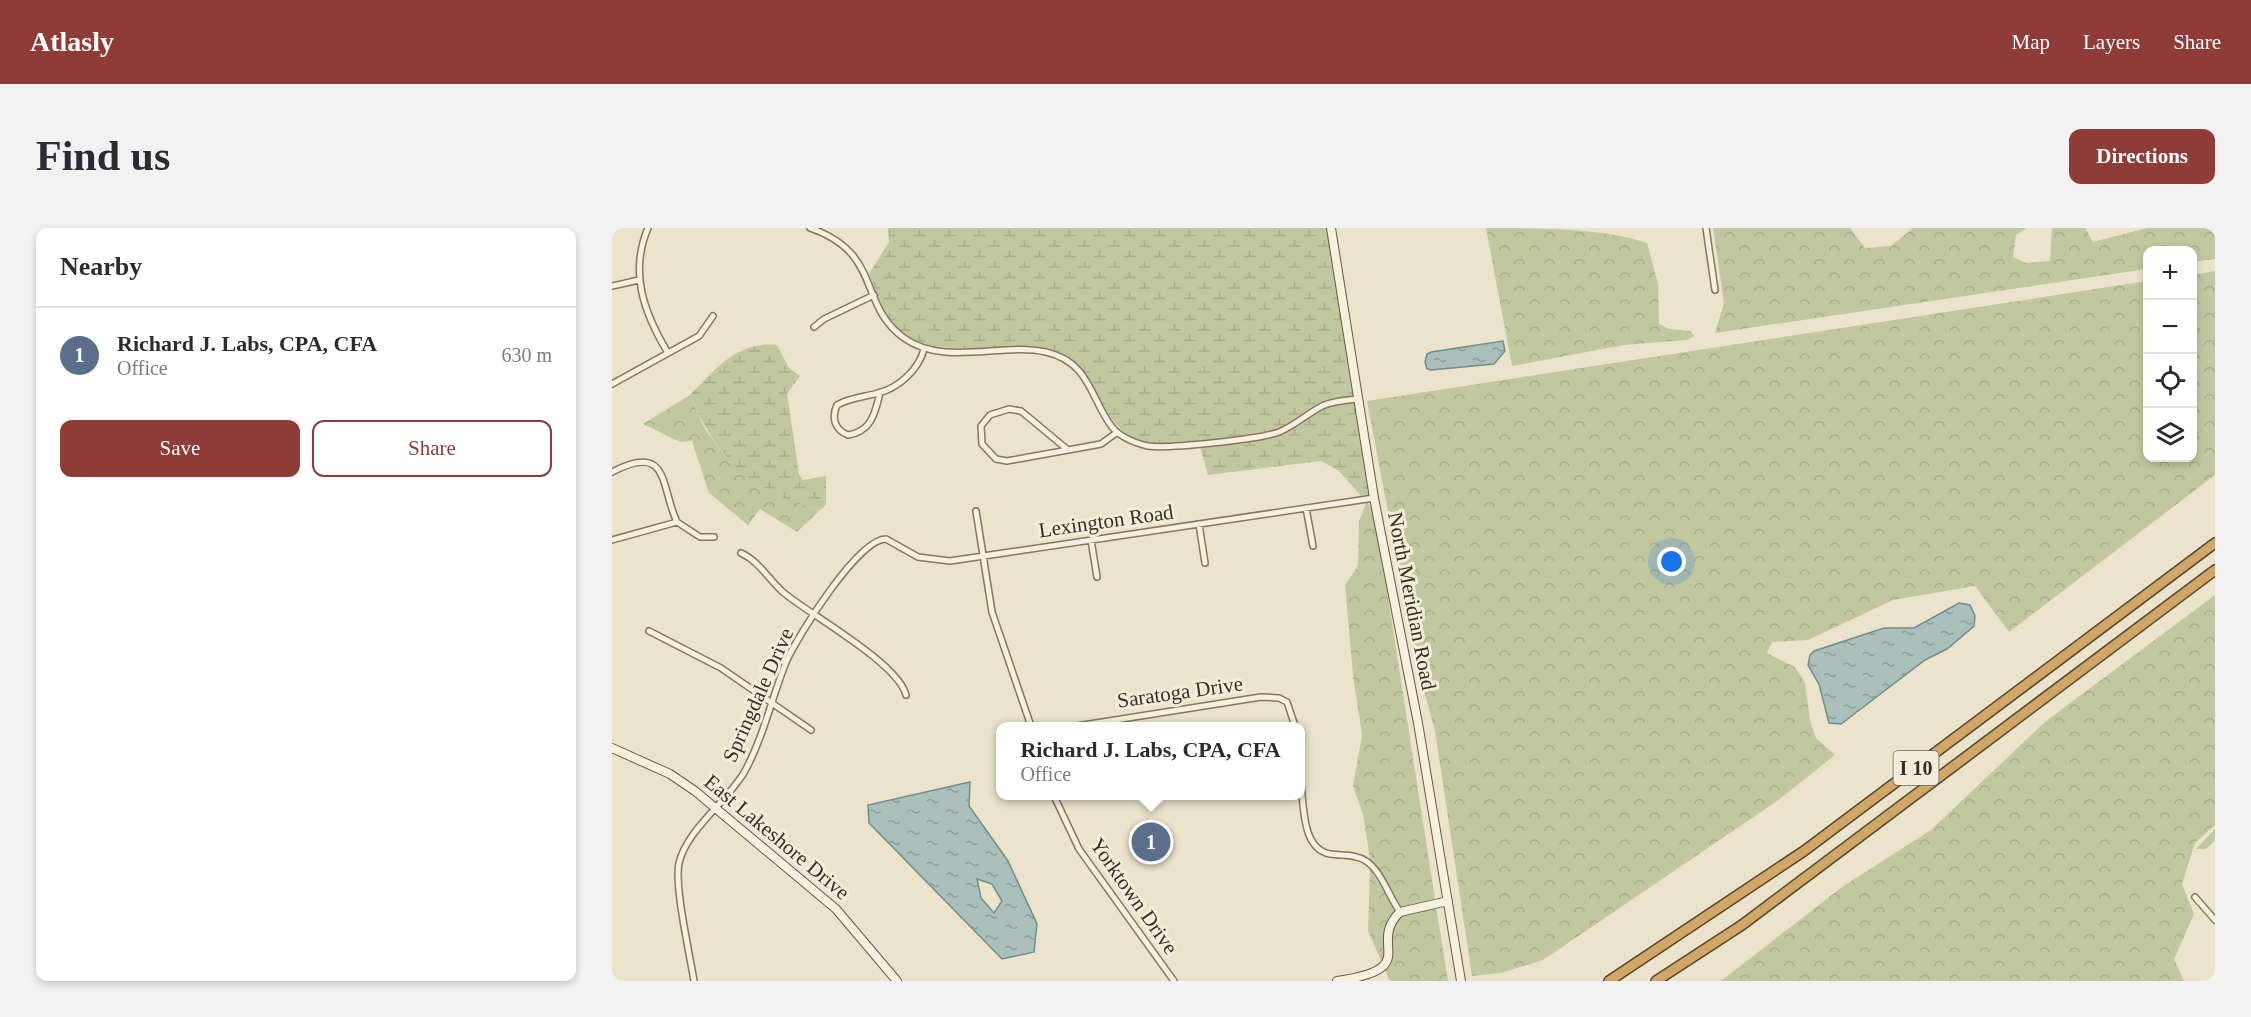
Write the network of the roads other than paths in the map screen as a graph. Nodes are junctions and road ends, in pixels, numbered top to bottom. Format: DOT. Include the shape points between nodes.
graph roads {
  1 [pos="648,228"];
  2 [pos="810,228"];
  3 [pos="1331,228"];
  4 [pos="1706,228"];
  5 [pos="639,280"];
  6 [pos="612,286"];
  7 [pos="1715,290"];
  8 [pos="874,295"];
  9 [pos="713,316"];
  10 [pos="814,327"];
  11 [pos="924,349"];
  12 [pos="668,353"];
  13 [pos="612,384"];
  14 [pos="880,393"];
  15 [pos="1357,399"];
  16 [pos="1116,433"];
  17 [pos="1068,450"];
  18 [pos="612,472"];
  19 [pos="1374,498"];
  20 [pos="1306,508"];
  21 [pos="976,511"];
  22 [pos="677,522"];
  23 [pos="1198,524"];
  24 [pos="714,537"];
  25 [pos="612,540"];
  26 [pos="1091,540"];
  27 [pos="2215,543"];
  28 [pos="1313,546"];
  29 [pos="741,552"];
  30 [pos="982,556"];
  31 [pos="855,560"];
  32 [pos="1205,563"];
  33 [pos="2215,570"];
  34 [pos="1097,577"];
  35 [pos="814,615"];
  36 [pos="649,631"];
  37 [pos="906,695"];
  38 [pos="772,702"];
  39 [pos="1030,722"];
  40 [pos="1102,722"];
  41 [pos="1294,722"];
  42 [pos="811,730"];
  43 [pos="612,748"];
  44 [pos="1056,800"];
  45 [pos="1303,800"];
  46 [pos="716,807"];
  47 [pos="2195,897"];
  48 [pos="1448,901"];
  49 [pos="1400,912"];
  50 [pos="2215,920"];
  51 [pos="694,981"];
  52 [pos="897,981"];
  53 [pos="1174,981"];
  54 [pos="1337,981"];
  55 [pos="1461,981"];
  56 [pos="1609,981"];
  57 [pos="1656,981"];
  1 -- 5 [label="street" via="640,255"];
  2 -- 8 [label="street" via="831,236 853,254"];
  3 -- 15 [label="main road, North Meridian Road"];
  4 -- 7 [label="street"];
  5 -- 6 [label="street"];
  5 -- 12 [label="street" via="649,318"];
  8 -- 10 [label="street"];
  8 -- 11 [label="street" via="890,325"];
  9 -- 12 [label="street" via="699,336"];
  11 -- 14 [label="street" via="905,378"];
  11 -- 16 [label="street" via="1036,351 1057,355 1072,363 1089,381"];
  12 -- 13 [label="street"];
  14 -- 14 [label="street" via="837,405 837,427 848,435 867,427 873,420"];
  15 -- 16 [label="street" via="1324,405 1279,432 1262,436 1150,446"];
  15 -- 19 [label="main road, North Meridian Road"];
  16 -- 17 [label="street" via="1101,444"];
  17 -- 17 [label="street" via="1007,461 996,459 982,444 981,426 997,412 1022,411"];
  18 -- 22 [label="street" via="634,462 655,466 663,474"];
  19 -- 20 [label="street, Lexington Road"];
  19 -- 48 [label="main road, North Meridian Road"];
  20 -- 23 [label="street, Lexington Road"];
  20 -- 28 [label="street"];
  21 -- 30 [label="street"];
  22 -- 24 [label="street" via="700,537"];
  22 -- 25 [label="street"];
  23 -- 26 [label="street, Lexington Road"];
  23 -- 32 [label="street"];
  26 -- 30 [label="street, Lexington Road"];
  26 -- 34 [label="street"];
  27 -- 56 [label="highway, I 10" via="1804,851"];
  29 -- 35 [label="street"];
  30 -- 31 [label="street, Lexington Road" via="950,561 927,559 880,539"];
  30 -- 39 [label="street" via="996,628"];
  31 -- 35 [label="street, Springdale Drive"];
  33 -- 57 [label="highway, I 10" via="1742,925"];
  35 -- 37 [label="street" via="889,670 901,681"];
  35 -- 38 [label="street, Springdale Drive" via="794,646"];
  36 -- 38 [label="street" via="698,655"];
  38 -- 42 [label="street"];
  38 -- 46 [label="street, Springdale Drive" via="744,773"];
  40 -- 41 [label="street, Saratoga Drive" via="1261,697 1287,702"];
  43 -- 46 [label="main road, East Lakeshore Drive" via="670,774"];
  44 -- 53 [label="street, Yorktown Drive" via="1079,849"];
  45 -- 49 [label="street" via="1312,843 1326,853 1367,861"];
  46 -- 51 [label="street, Springdale Drive" via="685,848 678,867"];
  46 -- 52 [label="main road, East Lakeshore Drive" via="836,909"];
  47 -- 50 [label="street"];
  48 -- 49 [label="main road"];
  48 -- 55 [label="main road, North Meridian Road"];
  49 -- 54 [label="main road" via="1390,928 1389,956 1382,968 1369,975"];
}
